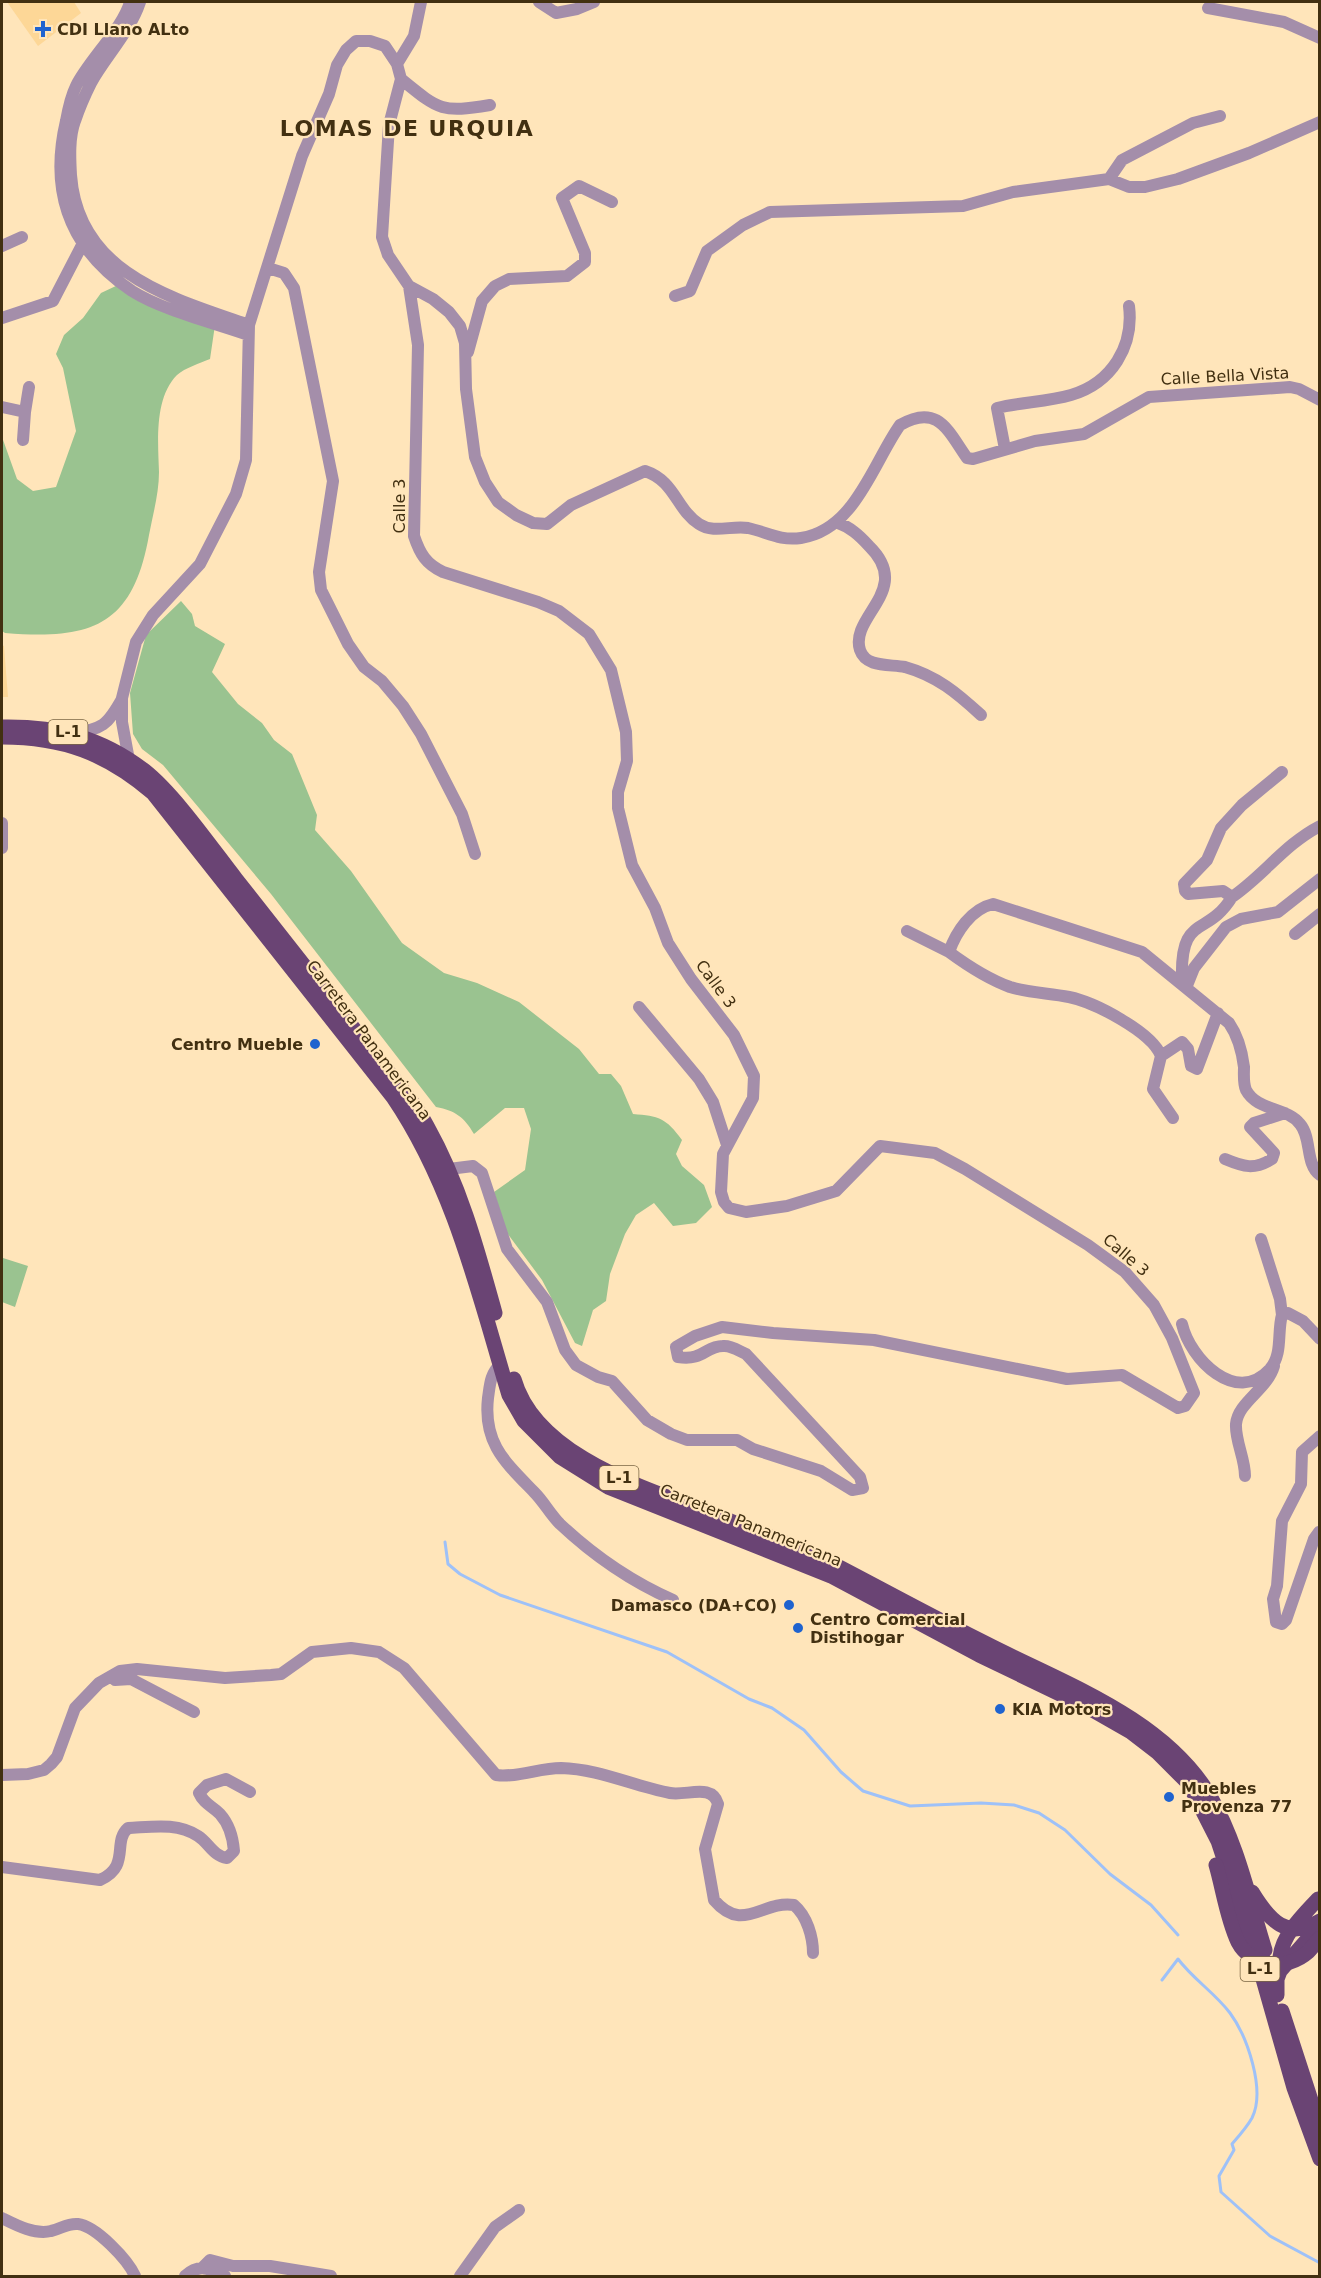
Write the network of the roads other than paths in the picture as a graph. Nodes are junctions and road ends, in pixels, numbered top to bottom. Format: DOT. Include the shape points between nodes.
graph roads {
  1 [pos="130,2"];
  2 [pos="140,2"];
  3 [pos="421,2"];
  4 [pos="539,2"];
  5 [pos="594,2"];
  6 [pos="1208,8"];
  7 [pos="1320,38"];
  8 [pos="397,63"];
  9 [pos="401,79"];
  10 [pos="490,105"];
  11 [pos="1220,116"];
  12 [pos="1320,122"];
  13 [pos="1108,180"];
  14 [pos="67,191"];
  15 [pos="612,202"];
  16 [pos="22,237"];
  17 [pos="82,245"];
  18 [pos="2,246"];
  19 [pos="268,268"];
  20 [pos="412,288"];
  21 [pos="675,296"];
  22 [pos="1130,306"];
  23 [pos="2,314"];
  24 [pos="248,330"];
  25 [pos="465,365"];
  26 [pos="30,387"];
  27 [pos="1320,400"];
  28 [pos="2,406"];
  29 [pos="25,412"];
  30 [pos="22,440"];
  31 [pos="1005,449"];
  32 [pos="836,522"];
  33 [pos="122,698"];
  34 [pos="981,715"];
  35 [pos="2,727"];
  36 [pos="73,734"];
  37 [pos="2,738"];
  38 [pos="129,760"];
  39 [pos="1282,772"];
  40 [pos="2,823"];
  41 [pos="1320,826"];
  42 [pos="2,848"];
  43 [pos="475,854"];
  44 [pos="1320,879"];
  45 [pos="1232,897"];
  46 [pos="1320,914"];
  47 [pos="907,930"];
  48 [pos="1295,934"];
  49 [pos="949,952"];
  50 [pos="1187,987"];
  51 [pos="639,1007"];
  52 [pos="1218,1013"];
  53 [pos="1161,1056"];
  54 [pos="1285,1113"];
  55 [pos="1173,1118"];
  56 [pos="727,1144"];
  57 [pos="1225,1160"];
  58 [pos="449,1169"];
  59 [pos="1320,1174"];
  60 [pos="1261,1239"];
  61 [pos="1282,1315"];
  62 [pos="1182,1324"];
  63 [pos="1320,1339"];
  64 [pos="1275,1361"];
  65 [pos="500,1365"];
  66 [pos="1320,1437"];
  67 [pos="1245,1476"];
  68 [pos="1319,1532"];
  69 [pos="674,1600"];
  70 [pos="99,1683"];
  71 [pos="194,1712"];
  72 [pos="2,1775"];
  73 [pos="1189,1784"];
  74 [pos="250,1792"];
  75 [pos="1237,1863"];
  76 [pos="2,1867"];
  77 [pos="1319,1897"];
  78 [pos="1275,1922"];
  79 [pos="1320,1923"];
  80 [pos="1290,1930"];
  81 [pos="1320,1938"];
  82 [pos="813,1953"];
  83 [pos="1280,1971"];
  84 [pos="1277,1995"];
  85 [pos="1320,2128"];
  86 [pos="1320,2159"];
  87 [pos="519,2210"];
  88 [pos="2,2218"];
  89 [pos="203,2267"];
  90 [pos="135,2277"];
  91 [pos="185,2277"];
  92 [pos="225,2277"];
  93 [pos="331,2277"];
  94 [pos="460,2277"];
  1 -- 14 [label="street" via="75,87 60,146"];
  2 -- 14 [label="street" via="91,83 74,124"];
  3 -- 8 [label="street" via="414,36"];
  4 -- 5 [label="street" via="556,13"];
  6 -- 7 [label="street" via="1284,22"];
  8 -- 9 [label="street"];
  8 -- 19 [label="street" via="385,46 370,41 356,41 346,50 302,156"];
  9 -- 10 [label="street" via="440,108 454,111"];
  9 -- 20 [label="street" via="389,124 382,237 388,255"];
  11 -- 13 [label="street" via="1193,123 1122,160"];
  12 -- 13 [label="street" via="1286,139 1169,182 1129,187"];
  13 -- 21 [label="street" via="1013,192 963,206 770,212 743,225 707,251 690,291"];
  14 -- 17 [label="street" via="69,220"];
  14 -- 24 [label="street" via="88,236 141,283"];
  15 -- 25 [label="street" via="579,186 562,198 585,253 585,262 567,276 509,279 495,286 482,302"];
  16 -- 18 [label="street"];
  17 -- 23 [label="street" via="53,301"];
  17 -- 24 [label="street" via="133,292"];
  19 -- 24 [label="street"];
  19 -- 43 [label="street" via="284,273 294,288 333,481 319,572 321,590 348,644 364,667 403,705 421,734 462,814"];
  20 -- 25 [label="street, Calle Bella Vista" via="433,299 460,326"];
  20 -- 56 [label="street, Calle 3" via="418,345 414,536 420,554 431,567 443,573 559,611 589,634 611,670 626,732 627,761 618,807 632,865 668,943 734,1035 754,1076 753,1098"];
  22 -- 31 [label="street" via="1129,340 1111,370 1072,394 997,408"];
  24 -- 33 [label="street" via="246,460 236,494 200,564 153,615 136,642"];
  25 -- 32 [label="street, Calle Bella Vista" via="475,457 484,482 498,502 533,523 547,524 571,505 645,471 672,489 689,516 708,528 747,528 766,536 801,538"];
  26 -- 29 [label="street"];
  27 -- 31 [label="street, Calle Bella Vista" via="1290,387 1149,397 1084,434"];
  28 -- 29 [label="street"];
  29 -- 30 [label="street"];
  31 -- 32 [label="street, Calle Bella Vista" via="967,458 942,423 933,418 910,419 900,425 863,489"];
  32 -- 34 [label="street" via="855,532 882,562 882,593 860,637 863,655 873,662 928,674 952,688"];
  33 -- 36 [label="street" via="111,719 100,728"];
  33 -- 38 [label="street"];
  35 -- 36 [label="main road, Carretera Panamericana / L-1" via="38,726"];
  36 -- 38 [label="main road, Carretera Panamericana / L-1"];
  37 -- 65 [label="main road, Carretera Panamericana / L-1" via="38,737 85,749 138,780 153,793 273,942 415,1129 456,1218"];
  38 -- 58 [label="main road, Carretera Panamericana / L-1" via="161,786 296,954 426,1123"];
  39 -- 45 [label="street" via="1221,828 1207,860 1184,884 1188,894 1223,891"];
  40 -- 42 [label="street"];
  41 -- 45 [label="street" via="1293,841 1250,885"];
  44 -- 50 [label="street" via="1278,912 1241,919 1226,927 1194,968"];
  45 -- 50 [label="street" via="1218,915 1193,929 1184,943 1182,979"];
  46 -- 48 [label="street"];
  47 -- 49 [label="street"];
  49 -- 50 [label="street" via="966,922 982,906 993,903 1131,947"];
  49 -- 53 [label="street" via="1009,987 1071,997 1096,1007 1152,1041"];
  50 -- 52 [label="street"];
  51 -- 56 [label="street" via="699,1079 713,1102"];
  52 -- 53 [label="street" via="1197,1069 1191,1066 1188,1049 1182,1042"];
  52 -- 54 [label="street" via="1236,1034 1246,1090 1255,1100"];
  53 -- 55 [label="street" via="1153,1089"];
  54 -- 57 [label="street" via="1250,1127 1274,1153 1272,1159 1260,1166 1246,1167"];
  54 -- 59 [label="street" via="1294,1117 1308,1136 1312,1165"];
  56 -- 58 [label="street, Calle 3" via="721,1192 729,1208 738,1211 787,1206 836,1191 880,1146 935,1153 965,1169 1125,1272 1154,1305 1172,1338 1194,1393 1191,1399 1178,1408 1122,1375 1067,1379 874,1340 722,1327 682,1342 676,1347 678,1357 696,1358 720,1346 746,1354 860,1478 863,1488 852,1490 821,1471 737,1440 687,1440 647,1420 612,1381 576,1365 565,1350 547,1302 507,1249 482,1173 473,1167"];
  58 -- 75 [label="main road, Carretera Panamericana / L-1" via="466,1213 517,1388 547,1431 613,1475 837,1566 1136,1723 1194,1773 1224,1824"];
  60 -- 61 [label="street"];
  61 -- 63 [label="street" via="1288,1313 1303,1321"];
  61 -- 64 [label="street"];
  62 -- 64 [label="street" via="1202,1363 1224,1378 1254,1380"];
  64 -- 67 [label="street" via="1269,1380 1238,1416 1237,1434"];
  65 -- 69 [label="street" via="490,1382 489,1433 515,1474 560,1524 611,1568"];
  65 -- 73 [label="main road, Carretera Panamericana / L-1" via="509,1395 524,1421 571,1465 608,1487 831,1576 979,1655 1058,1692 1131,1732"];
  66 -- 68 [label="street" via="1302,1452 1301,1484 1282,1521 1274,1599 1276,1622 1286,1620"];
  70 -- 71 [label="street" via="131,1679"];
  70 -- 72 [label="street" via="75,1708 51,1764 28,1774"];
  70 -- 82 [label="street" via="120,1671 137,1670 225,1678 271,1675 289,1669 312,1652 351,1648 379,1652 404,1668 496,1775 510,1776 534,1769 587,1770 669,1793 712,1794 718,1804 705,1849 714,1900 734,1915 794,1905 805,1919"];
  73 -- 81 [label="main road, bridge" via="1238,1942 1247,1954 1262,1963 1288,1962 1308,1952"];
  73 -- 86 [label="main road, Carretera Panamericana / L-1" via="1218,1841 1294,2088"];
  74 -- 76 [label="street" via="226,1779 207,1785 199,1793 221,1815 233,1838 234,1851 227,1858 220,1857 196,1834 168,1826 128,1828 123,1835 120,1860 109,1876 100,1880"];
  75 -- 78 [label="main road, L-1" via="1252,1893"];
  75 -- 84 [label="main road, Carretera Panamericana / L-1"];
  77 -- 78 [label="main road"];
  77 -- 80 [label="main road"];
  78 -- 80 [label="main road, L-1"];
  79 -- 80 [label="main road"];
  79 -- 83 [label="main road"];
  80 -- 83 [label="main road" via="1280,1950"];
  83 -- 84 [label="main road"];
  84 -- 85 [label="main road, Carretera Panamericana / L-1"];
  87 -- 94 [label="street" via="495,2227"];
  88 -- 90 [label="street" via="35,2231 49,2232 80,2224 108,2243"];
  89 -- 91 [label="street"];
  89 -- 92 [label="street"];
  89 -- 93 [label="street" via="210,2260 245,2268 291,2268"];
}
